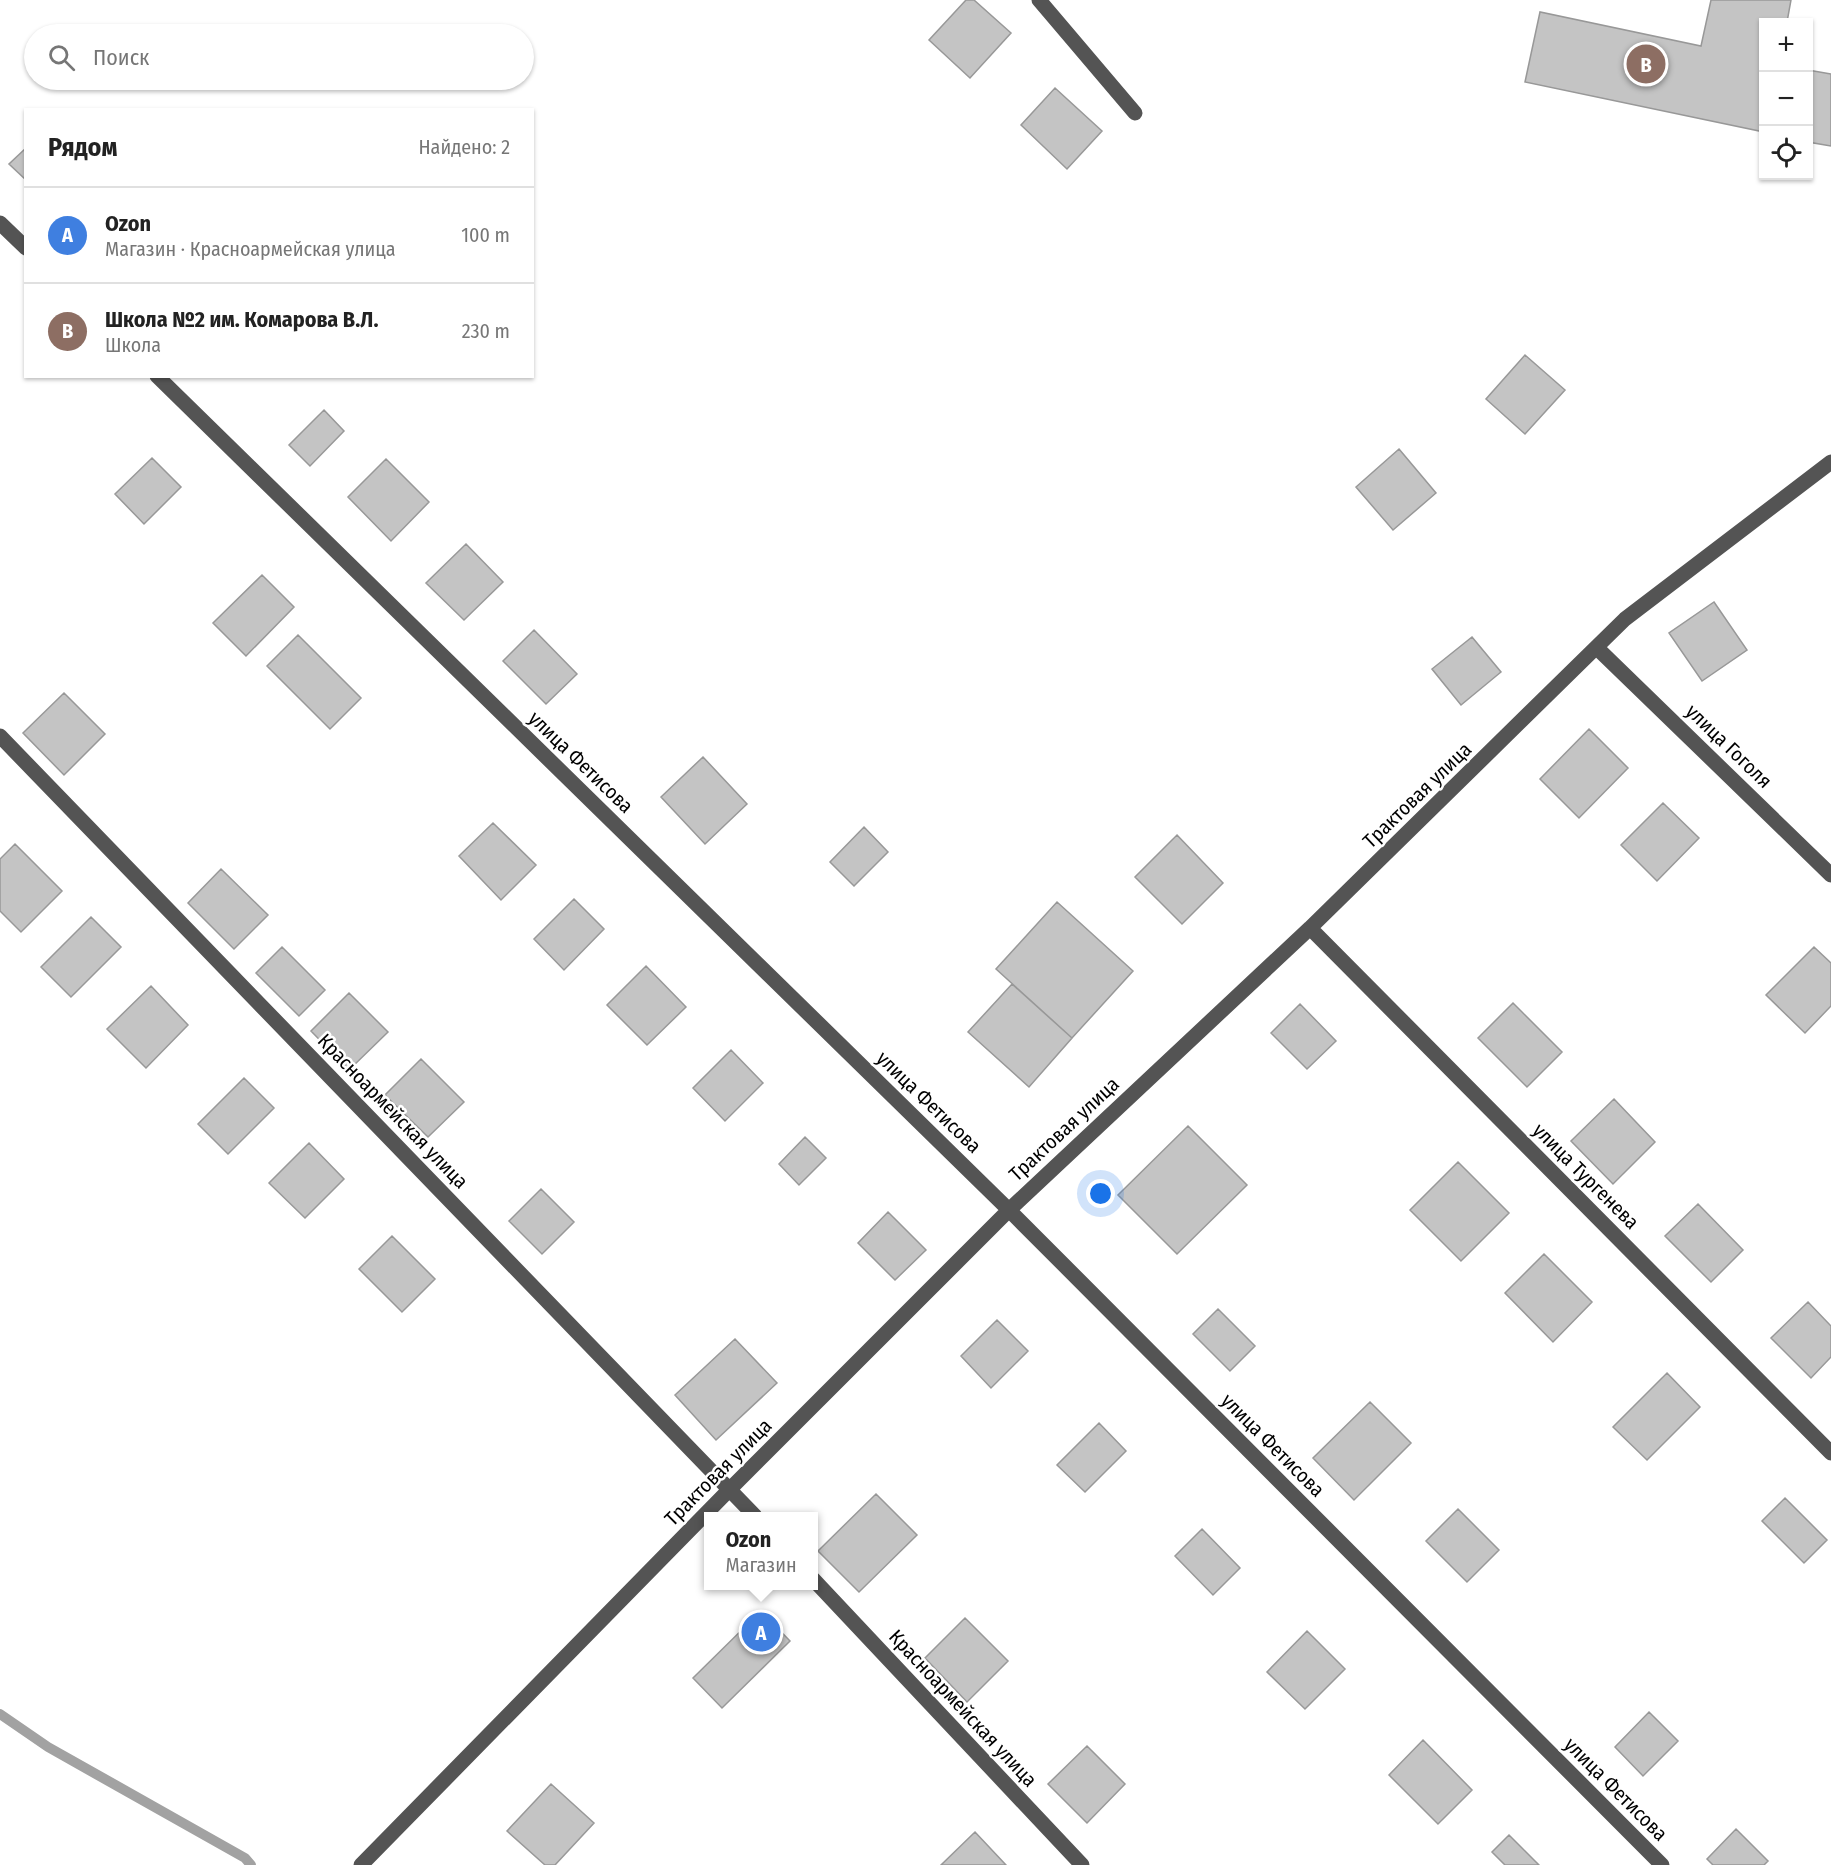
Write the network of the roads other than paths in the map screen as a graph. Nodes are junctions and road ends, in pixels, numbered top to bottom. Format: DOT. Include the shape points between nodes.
graph roads {
  1 [pos="1039,0"];
  2 [pos="1135,113"];
  3 [pos="0,223"];
  4 [pos="24,246"];
  5 [pos="159,378"];
  6 [pos="1831,462"];
  7 [pos="1597,648"];
  8 [pos="0,736"];
  9 [pos="1831,875"];
  10 [pos="1310,928"];
  11 [pos="1009,1210"];
  12 [pos="1831,1453"];
  13 [pos="729,1490"];
  14 [pos="707,1512"];
  15 [pos="751,1512"];
  16 [pos="704,1515"];
  17 [pos="818,1584"];
  18 [pos="361,1865"];
  19 [pos="1082,1865"];
  20 [pos="1662,1865"];
  1 -- 2 [label="street"];
  3 -- 4 [label="street"];
  5 -- 11 [label="street, улица Фетисова"];
  6 -- 7 [label="street, Трактовая улица" via="1625,620"];
  7 -- 9 [label="street, улица Гоголя"];
  7 -- 10 [label="street, Трактовая улица"];
  8 -- 13 [label="street, Красноармейская улица"];
  10 -- 11 [label="street, Трактовая улица"];
  10 -- 12 [label="street, улица Тургенева"];
  11 -- 13 [label="street, Трактовая улица"];
  11 -- 20 [label="street, улица Фетисова"];
  13 -- 14 [label="street, Трактовая улица"];
  13 -- 15 [label="street, Красноармейская улица"];
  16 -- 18 [label="street, Трактовая улица"];
  17 -- 19 [label="street, Красноармейская улица"];
}
